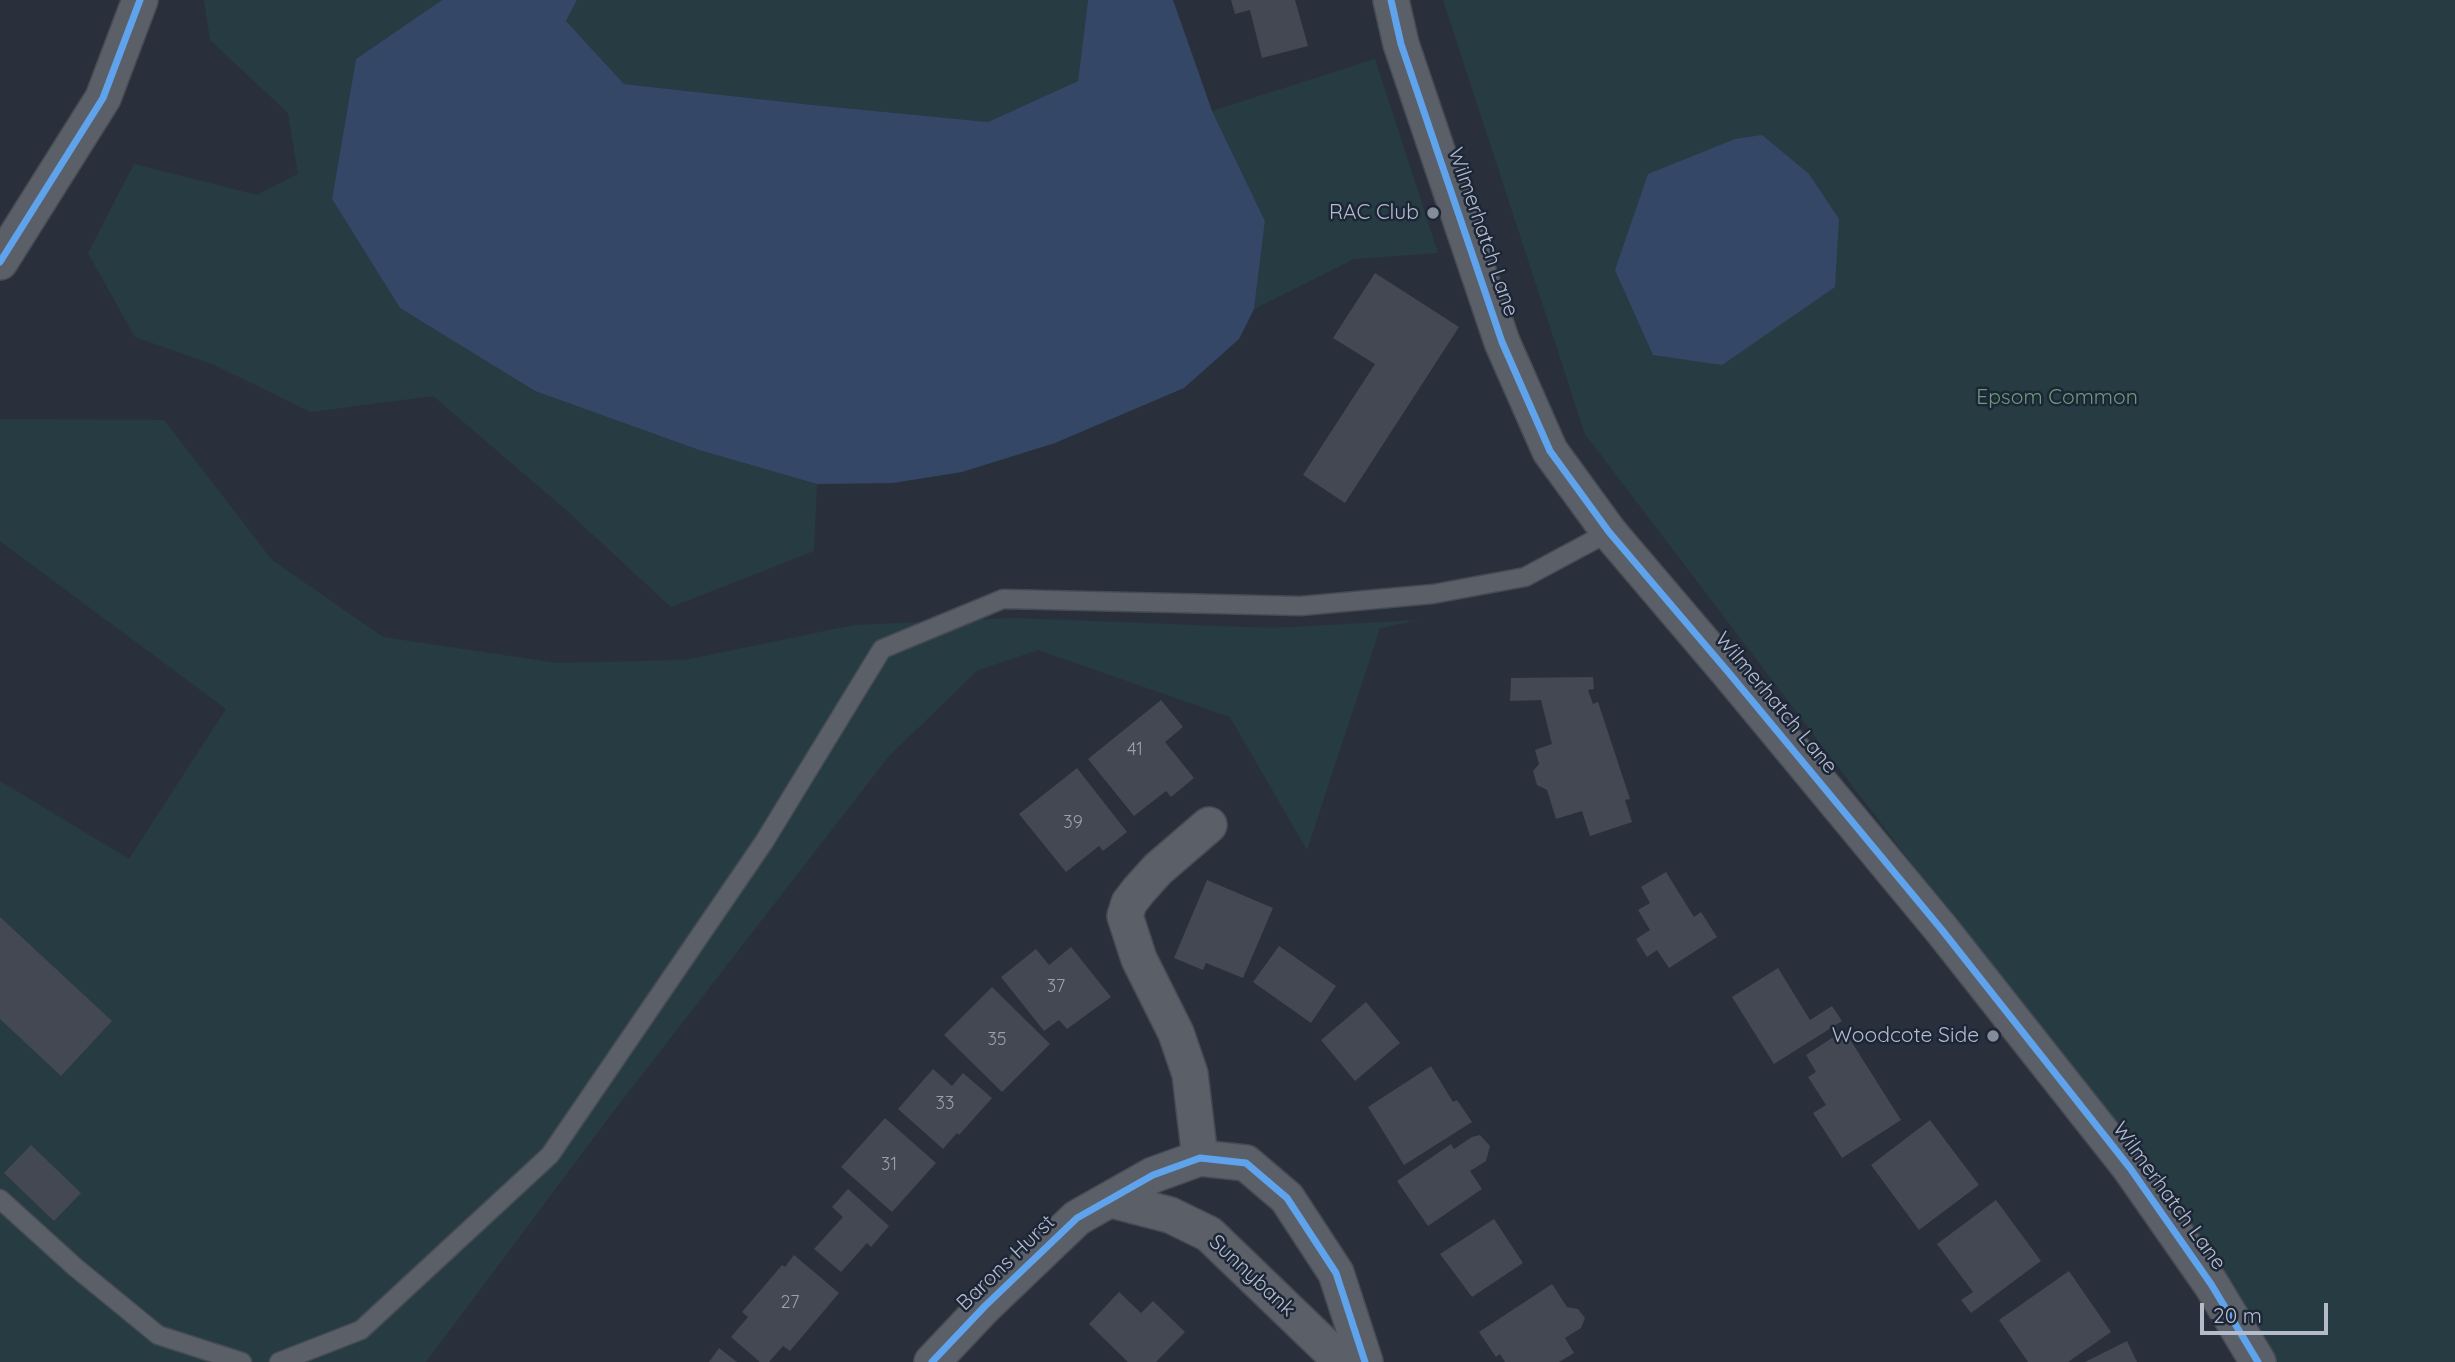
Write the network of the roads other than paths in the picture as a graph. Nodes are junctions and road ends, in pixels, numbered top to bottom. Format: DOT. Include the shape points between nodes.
graph roads {
  1 [pos="140,0"];
  2 [pos="1391,0"];
  3 [pos="0,262"];
  4 [pos="1609,532"];
  5 [pos="1209,825"];
  6 [pos="1200,1158"];
  7 [pos="0,1199"];
  8 [pos="1112,1200"];
  9 [pos="242,1362"];
  10 [pos="279,1362"];
  11 [pos="932,1362"];
  12 [pos="1342,1362"];
  13 [pos="1365,1362"];
  14 [pos="2258,1362"];
  1 -- 3 [label="street" via="103,98"];
  2 -- 4 [label="street, Wilmerhatch Lane" via="1401,44 1502,342 1550,451"];
  4 -- 10 [label="lane" via="1525,577 1433,594 1301,606 1003,599 882,649 764,842 550,1155 361,1330"];
  4 -- 14 [label="street, Wilmerhatch Lane" via="1933,920 2130,1168 2211,1284"];
  5 -- 6 [label="street" via="1158,869 1129,903 1125,916 1189,1074"];
  6 -- 8 [label="street" via="1153,1175"];
  6 -- 13 [label="street" via="1246,1163 1287,1198 1336,1273"];
  7 -- 9 [label="lane" via="158,1335"];
  8 -- 11 [label="street, Barons Hurst" via="1077,1218"];
  8 -- 12 [label="street, Sunnybank" via="1170,1215 1209,1234"];
}
